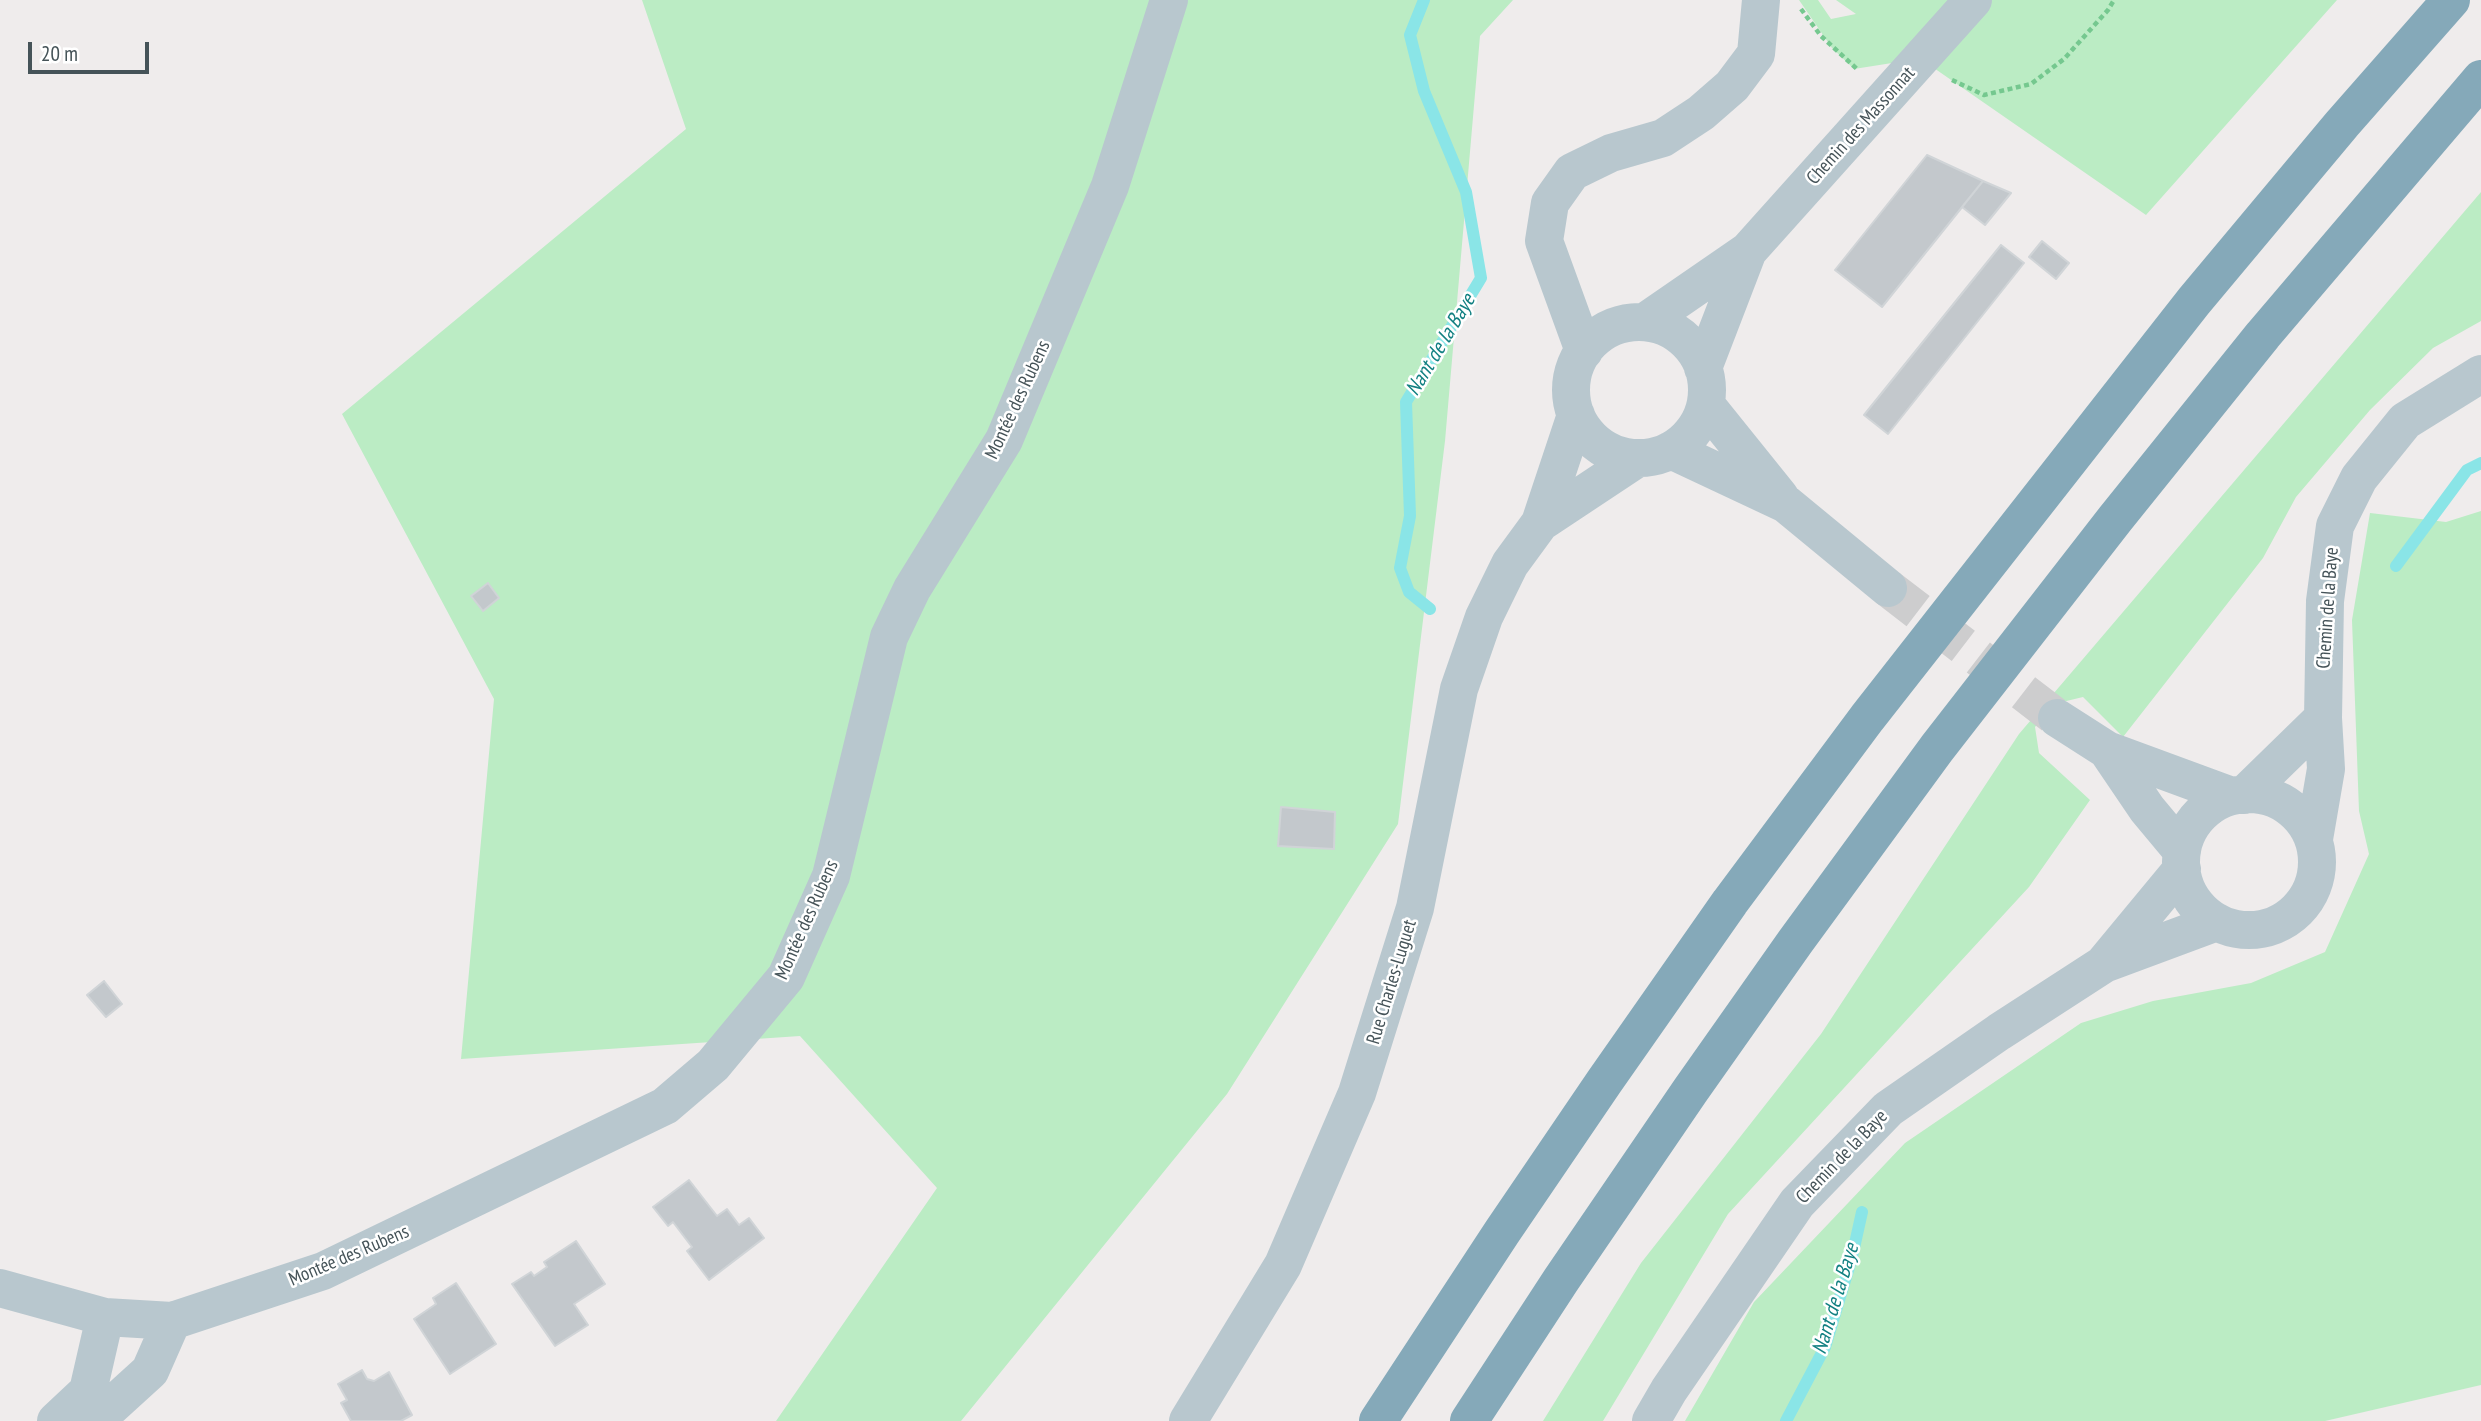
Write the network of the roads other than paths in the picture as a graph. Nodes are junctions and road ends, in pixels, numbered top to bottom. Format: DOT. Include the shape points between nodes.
graph roads {
  1 [pos="1169,0"];
  2 [pos="1761,0"];
  3 [pos="1973,0"];
  4 [pos="2451,0"];
  5 [pos="2481,79"];
  6 [pos="1748,251"];
  7 [pos="1556,278"];
  8 [pos="1633,323"];
  9 [pos="1584,351"];
  10 [pos="1703,368"];
  11 [pos="2475,379"];
  12 [pos="1706,405"];
  13 [pos="1576,415"];
  14 [pos="1654,454"];
  15 [pos="1786,504"];
  16 [pos="1540,523"];
  17 [pos="1888,588"];
  18 [pos="2057,718"];
  19 [pos="2323,718"];
  20 [pos="2107,750"];
  21 [pos="2238,796"];
  22 [pos="2314,839"];
  23 [pos="2182,860"];
  24 [pos="2217,922"];
  25 [pos="2104,964"];
  26 [pos="0,1287"];
  27 [pos="105,1317"];
  28 [pos="172,1321"];
  29 [pos="56,1421"];
  30 [pos="95,1421"];
  31 [pos="1188,1421"];
  32 [pos="1378,1421"];
  33 [pos="1469,1421"];
  34 [pos="1651,1421"];
  1 -- 28 [label="street, Montée des Rubens" via="1110,186 1004,440 912,589 889,636 831,876 786,977 713,1065 666,1106 323,1271"];
  2 -- 7 [label="street" via="1756,54 1732,86 1663,138 1611,153 1572,172 1550,202 1544,241"];
  3 -- 6 [label="street, Chemin des Massonnat"];
  4 -- 32 [label="highway" via="2194,301 1867,718 1604,1082"];
  5 -- 33 [label="highway" via="2263,335 1937,748 1794,942"];
  6 -- 8 [label="street, Chemin des Massonnat"];
  6 -- 10 [label="street, Chemin des Massonnat"];
  7 -- 8 [label="street"];
  7 -- 9 [label="street"];
  8 -- 9 [label="street" via="1594,339"];
  8 -- 10 [label="street" via="1658,324 1681,336"];
  9 -- 13 [label="street" via="1573,375"];
  10 -- 12 [label="street"];
  11 -- 19 [label="street, Chemin de la Baye" via="2406,421 2360,478 2335,526 2325,601"];
  12 -- 14 [label="street" via="1693,432"];
  12 -- 15 [label="street"];
  13 -- 14 [label="street" via="1596,442 1616,454"];
  13 -- 16 [label="street, Rue Charles-Luguet"];
  14 -- 15 [label="street"];
  14 -- 16 [label="street, Rue Charles-Luguet"];
  15 -- 17 [label="street"];
  16 -- 31 [label="street, Rue Charles-Luguet" via="1510,564 1484,617 1459,689 1415,908 1357,1093 1283,1265"];
  18 -- 20 [label="street"];
  19 -- 21 [label="street"];
  19 -- 22 [label="street, Chemin de la Baye" via="2326,769"];
  20 -- 21 [label="street"];
  20 -- 23 [label="street"];
  21 -- 22 [label="street" via="2255,794 2290,807"];
  21 -- 23 [label="street" via="2210,806 2194,822"];
  22 -- 24 [label="street" via="2315,878 2298,909 2281,923 2260,929 2238,929"];
  23 -- 24 [label="street" via="2192,898"];
  23 -- 25 [label="street, Chemin de la Baye"];
  24 -- 25 [label="street, Chemin de la Baye"];
  25 -- 34 [label="street, Chemin de la Baye" via="1888,1109 1797,1203"];
  26 -- 27 [label="street, Montée des Rubens"];
  27 -- 28 [label="street, Montée des Rubens"];
  27 -- 29 [label="street" via="88,1391"];
  28 -- 30 [label="street" via="150,1371"];
}
